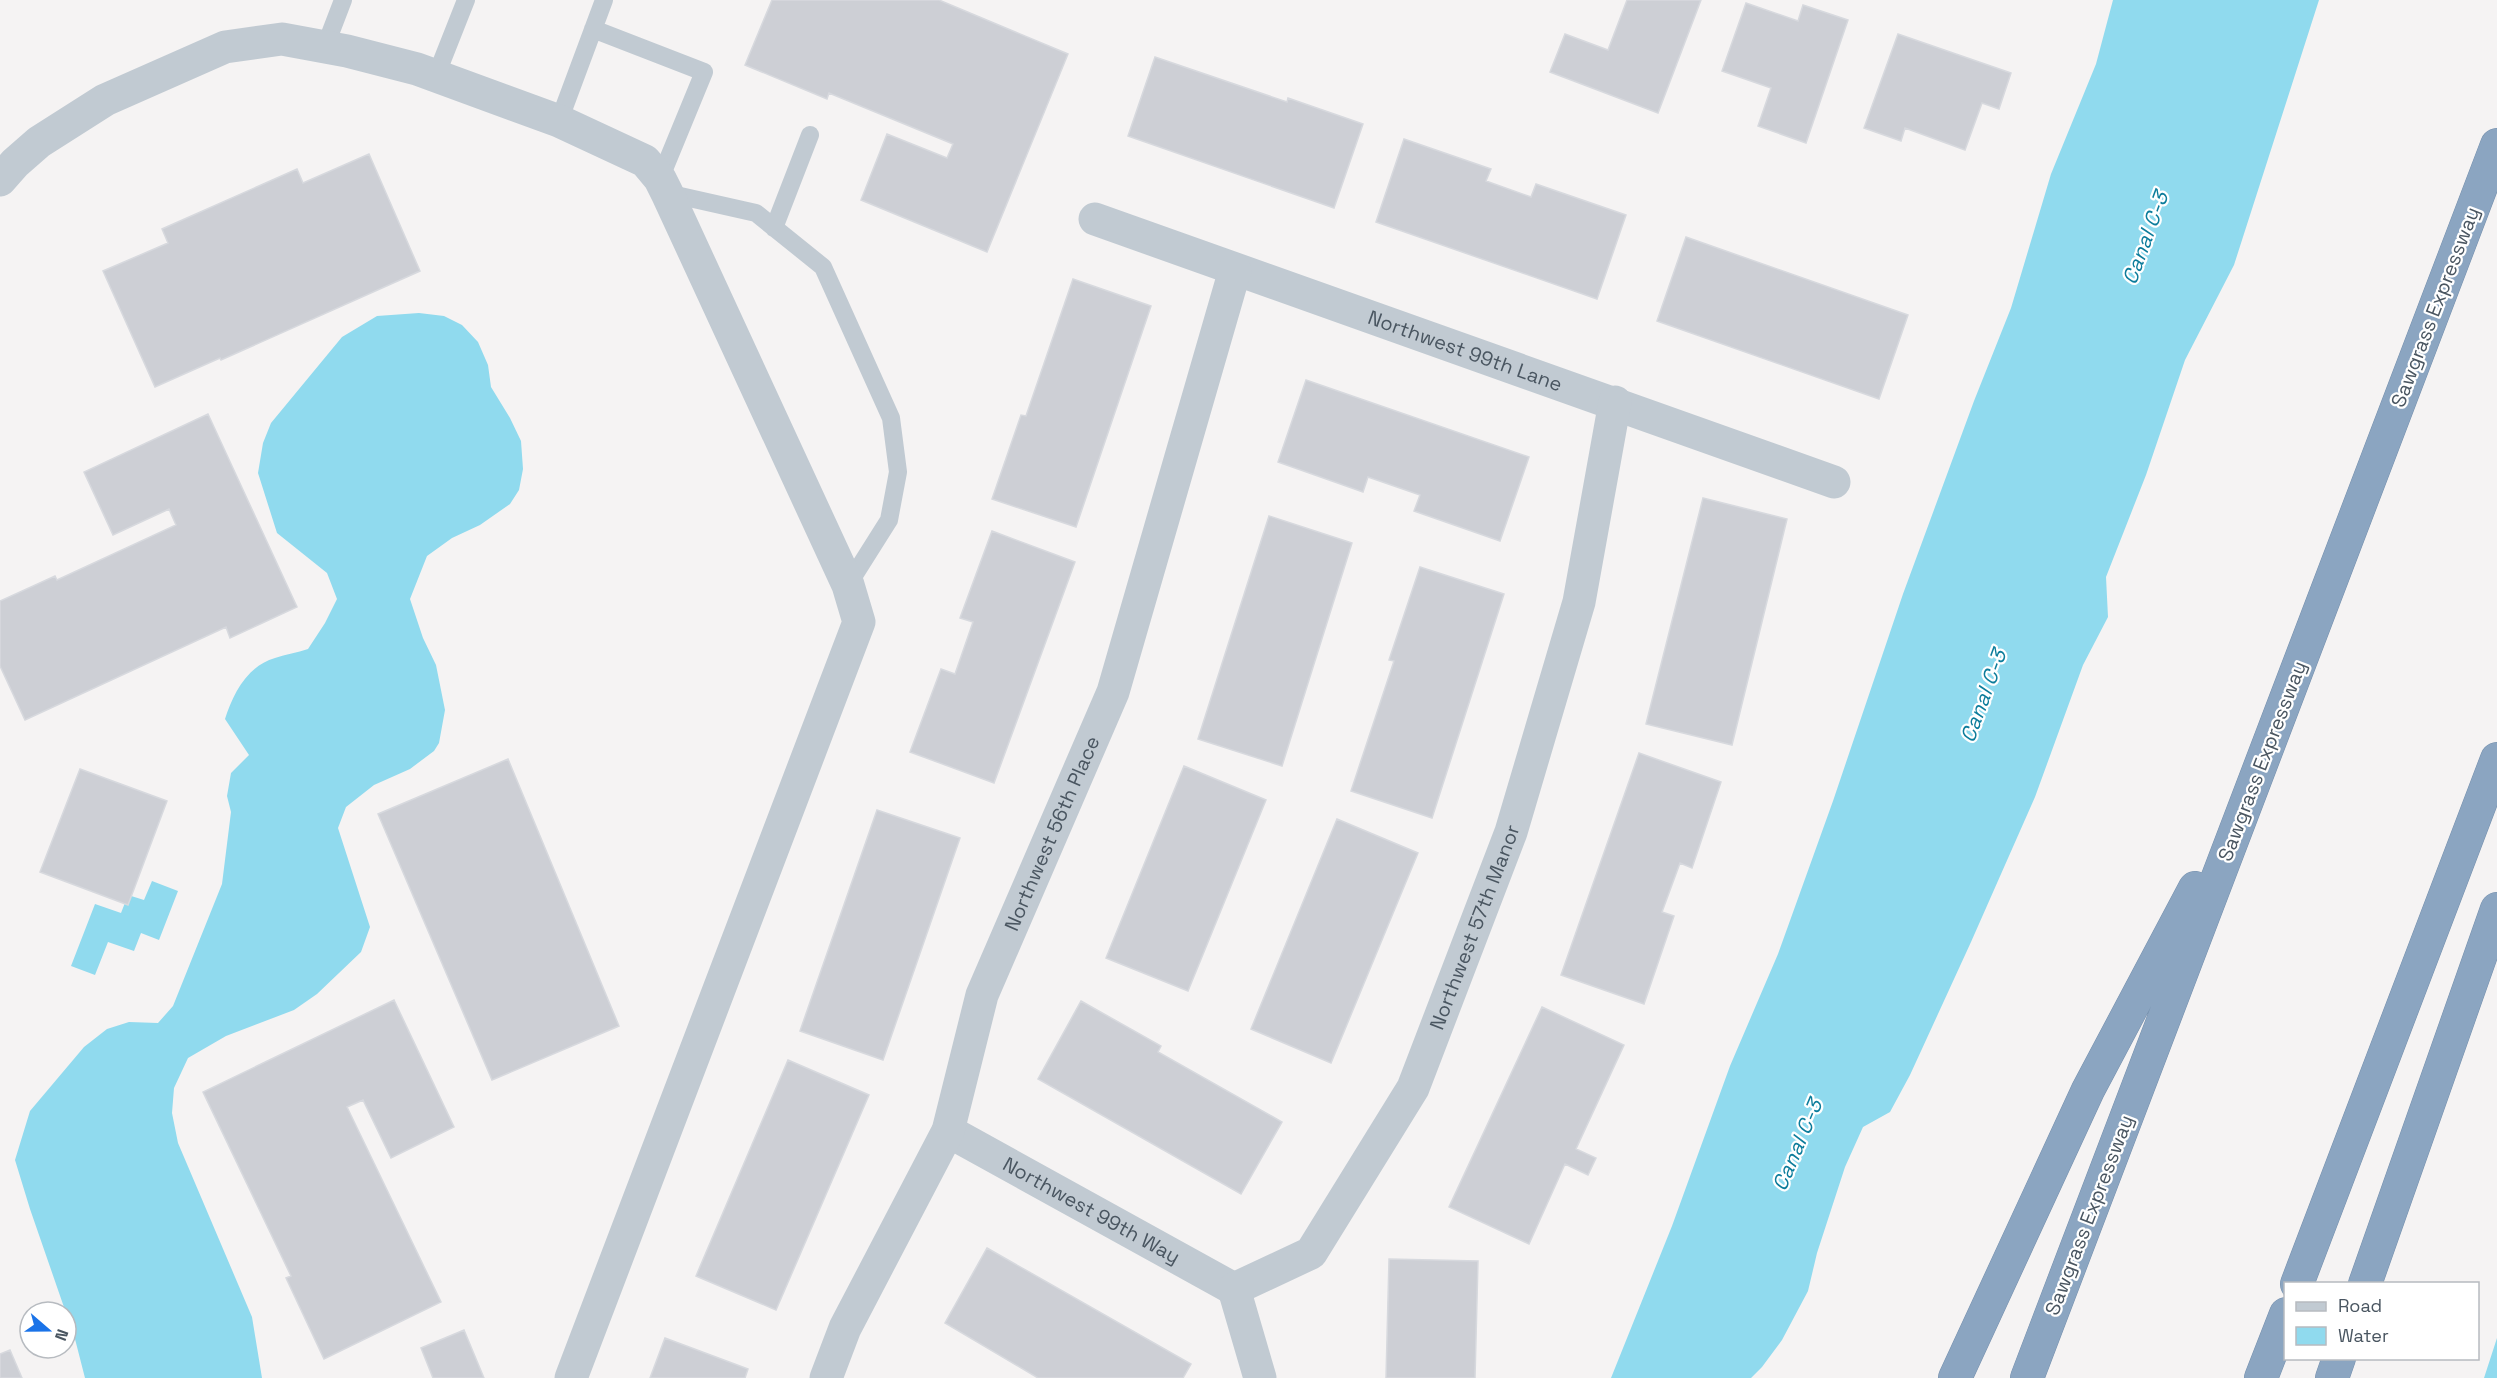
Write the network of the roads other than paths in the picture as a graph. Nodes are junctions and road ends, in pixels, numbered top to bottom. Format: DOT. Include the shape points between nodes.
graph roads {
  1 [pos="343,0"];
  2 [pos="466,0"];
  3 [pos="604,0"];
  4 [pos="593,29"];
  5 [pos="325,47"];
  6 [pos="436,76"];
  7 [pos="559,121"];
  8 [pos="810,135"];
  9 [pos="2497,145"];
  10 [pos="0,180"];
  11 [pos="664,186"];
  12 [pos="1095,219"];
  13 [pos="774,228"];
  14 [pos="1235,270"];
  15 [pos="1615,402"];
  16 [pos="1834,482"];
  17 [pos="848,585"];
  18 [pos="2497,759"];
  19 [pos="2261,765"];
  20 [pos="2497,909"];
  21 [pos="948,1131"];
  22 [pos="2298,1282"];
  23 [pos="2366,1282"];
  24 [pos="1234,1289"];
  25 [pos="2284,1319"];
  26 [pos="2339,1360"];
  27 [pos="571,1378"];
  28 [pos="826,1378"];
  29 [pos="1260,1378"];
  30 [pos="1955,1378"];
  31 [pos="2027,1378"];
  32 [pos="2261,1378"];
  33 [pos="2332,1378"];
  1 -- 5 [label="lane"];
  2 -- 6 [label="lane"];
  3 -- 4 [label="lane"];
  4 -- 7 [label="lane"];
  4 -- 11 [label="lane" via="704,72"];
  5 -- 6 [label="street"];
  5 -- 10 [label="street" via="282,39 225,47 105,100 39,142"];
  6 -- 7 [label="street"];
  7 -- 11 [label="street" via="645,161"];
  8 -- 13 [label="lane"];
  9 -- 19 [label="highway, Sawgrass Expressway"];
  11 -- 13 [label="lane" via="756,213"];
  11 -- 17 [label="street"];
  12 -- 14 [label="street, Northwest 99th Lane"];
  13 -- 17 [label="lane" via="823,267 891,418 898,472 889,520"];
  14 -- 15 [label="street, Northwest 99th Lane"];
  14 -- 21 [label="street, Northwest 56th Place" via="1113,692 982,995"];
  15 -- 16 [label="street, Northwest 99th Lane"];
  15 -- 24 [label="street, Northwest 57th Manor" via="1579,602 1511,832 1413,1088 1311,1253"];
  17 -- 27 [label="street" via="859,622"];
  18 -- 22 [label="highway"];
  19 -- 30 [label="highway" via="2088,1090"];
  19 -- 31 [label="highway, Sawgrass Expressway"];
  20 -- 23 [label="highway"];
  21 -- 24 [label="street, Northwest 99th Way"];
  21 -- 28 [label="street, Northwest 56th Place" via="845,1328"];
  24 -- 29 [label="street"];
  25 -- 32 [label="highway"];
  26 -- 33 [label="highway"];
}
